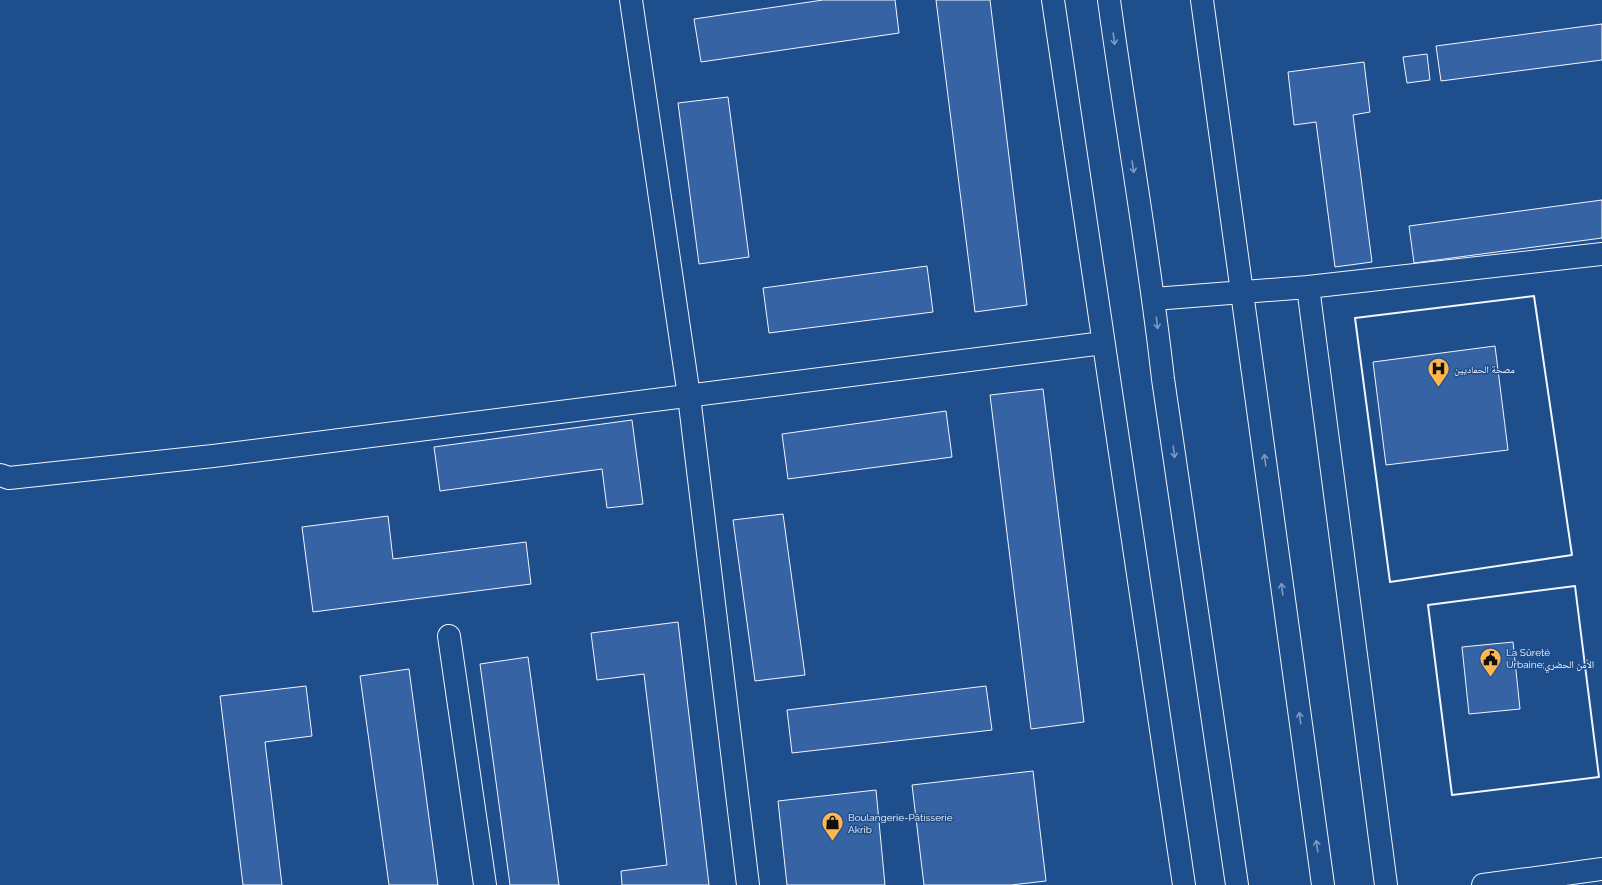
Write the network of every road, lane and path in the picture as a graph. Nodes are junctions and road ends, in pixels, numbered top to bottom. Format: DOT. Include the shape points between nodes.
graph roads {
  1 [pos="631,0"];
  2 [pos="1053,0"];
  3 [pos="1109,0"];
  4 [pos="1202,0"];
  5 [pos="1602,254"];
  6 [pos="1308,287"];
  7 [pos="1242,292"];
  8 [pos="1154,299"];
  9 [pos="1104,343"];
  10 [pos="688,396"];
  11 [pos="0,475"];
  12 [pos="449,636"];
  13 [pos="1602,869"];
  14 [pos="485,885"];
  15 [pos="748,885"];
  16 [pos="1184,885"];
  17 [pos="1237,885"];
  18 [pos="1322,885"];
  19 [pos="1386,885"];
  20 [pos="1483,885"];
  1 -- 10 [label="street"];
  2 -- 9 [label="street"];
  3 -- 8 [label="street, one-way"];
  4 -- 7 [label="street"];
  5 -- 6 [label="street"];
  6 -- 7 [label="street"];
  6 -- 19 [label="street"];
  7 -- 8 [label="street"];
  18 -- 7 [label="street, one-way"];
  8 -- 17 [label="street, one-way" via="1163,379"];
  9 -- 10 [label="street"];
  9 -- 16 [label="street"];
  10 -- 11 [label="street" via="213,456 9,478"];
  10 -- 15 [label="street"];
  12 -- 14 [label="street"];
  13 -- 20 [label="street"];
}
